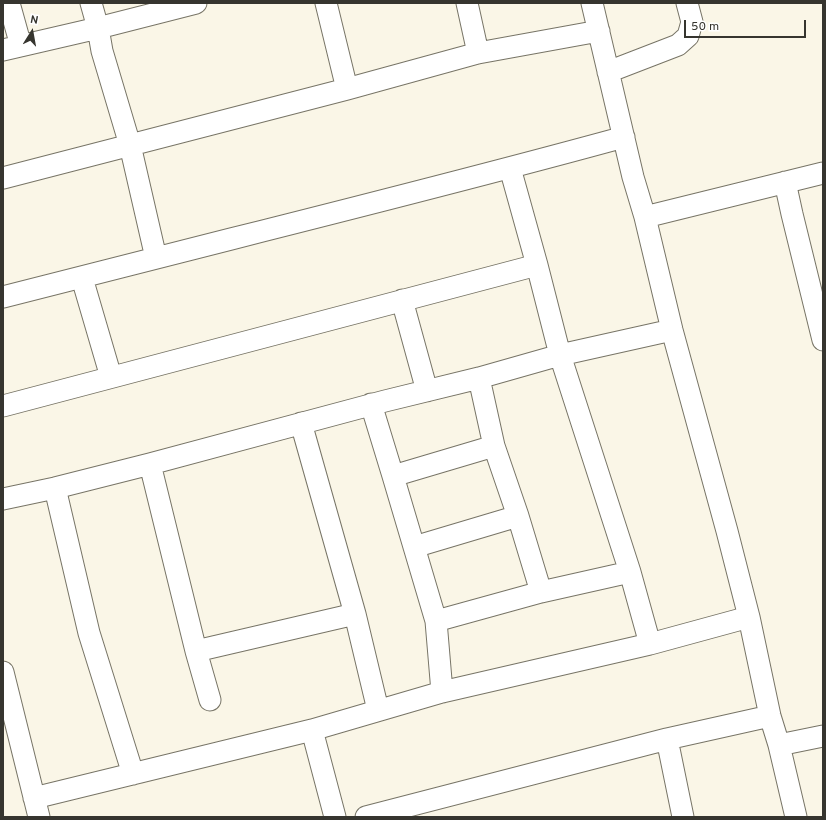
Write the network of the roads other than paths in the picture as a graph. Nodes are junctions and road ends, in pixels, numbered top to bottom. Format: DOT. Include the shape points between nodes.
graph roads {
  1 [pos="9,3"];
  2 [pos="91,3"];
  3 [pos="326,3"];
  4 [pos="467,3"];
  5 [pos="592,3"];
  6 [pos="687,3"];
  7 [pos="184,4"];
  8 [pos="98,28"];
  9 [pos="599,31"];
  10 [pos="12,48"];
  11 [pos="478,53"];
  12 [pos="608,72"];
  13 [pos="347,89"];
  14 [pos="624,137"];
  15 [pos="130,145"];
  16 [pos="510,168"];
  17 [pos="823,173"];
  18 [pos="3,178"];
  19 [pos="785,182"];
  20 [pos="645,217"];
  21 [pos="156,258"];
  22 [pos="537,265"];
  23 [pos="82,278"];
  24 [pos="818,295"];
  25 [pos="3,297"];
  26 [pos="402,300"];
  27 [pos="672,330"];
  28 [pos="823,340"];
  29 [pos="560,355"];
  30 [pos="111,377"];
  31 [pos="479,378"];
  32 [pos="427,391"];
  33 [pos="371,404"];
  34 [pos="3,406"];
  35 [pos="301,423"];
  36 [pos="494,446"];
  37 [pos="150,464"];
  38 [pos="393,476"];
  39 [pos="55,488"];
  40 [pos="3,499"];
  41 [pos="518,516"];
  42 [pos="414,547"];
  43 [pos="630,572"];
  44 [pos="541,592"];
  45 [pos="355,614"];
  46 [pos="749,617"];
  47 [pos="436,621"];
  48 [pos="650,644"];
  49 [pos="196,651"];
  50 [pos="3,672"];
  51 [pos="442,692"];
  52 [pos="210,700"];
  53 [pos="378,710"];
  54 [pos="770,716"];
  55 [pos="312,730"];
  56 [pos="823,736"];
  57 [pos="667,739"];
  58 [pos="779,745"];
  59 [pos="133,774"];
  60 [pos="36,807"];
  61 [pos="336,817"];
  62 [pos="366,817"];
  63 [pos="683,817"];
  64 [pos="796,817"];
  1 -- 10 [label="street"];
  2 -- 8 [label="street"];
  3 -- 13 [label="street"];
  4 -- 11 [label="street"];
  5 -- 9 [label="street"];
  6 -- 12 [label="street" via="692,22 688,36 678,45"];
  7 -- 8 [label="street"];
  8 -- 10 [label="street"];
  8 -- 15 [label="street"];
  9 -- 11 [label="street"];
  9 -- 12 [label="street"];
  11 -- 13 [label="street"];
  12 -- 14 [label="street"];
  13 -- 15 [label="street"];
  14 -- 16 [label="street"];
  14 -- 20 [label="street"];
  15 -- 18 [label="street"];
  15 -- 21 [label="street"];
  16 -- 21 [label="street"];
  16 -- 22 [label="street"];
  17 -- 19 [label="street"];
  19 -- 20 [label="street"];
  19 -- 24 [label="street" via="792,214"];
  20 -- 27 [label="street"];
  21 -- 23 [label="street"];
  22 -- 26 [label="street"];
  22 -- 29 [label="street"];
  23 -- 25 [label="street"];
  23 -- 30 [label="street"];
  24 -- 28 [label="street"];
  26 -- 30 [label="street"];
  26 -- 32 [label="street"];
  27 -- 29 [label="street"];
  27 -- 46 [label="street"];
  29 -- 31 [label="street"];
  29 -- 43 [label="street"];
  30 -- 34 [label="street"];
  31 -- 32 [label="street"];
  31 -- 36 [label="street"];
  32 -- 33 [label="street"];
  33 -- 35 [label="street"];
  33 -- 38 [label="street"];
  35 -- 37 [label="street"];
  35 -- 45 [label="street"];
  36 -- 38 [label="street"];
  36 -- 41 [label="street"];
  37 -- 39 [label="street"];
  37 -- 49 [label="street"];
  38 -- 42 [label="street"];
  39 -- 40 [label="street"];
  39 -- 59 [label="street" via="90,633"];
  41 -- 42 [label="street"];
  41 -- 44 [label="street"];
  42 -- 47 [label="street"];
  43 -- 44 [label="street"];
  43 -- 48 [label="street"];
  44 -- 47 [label="street"];
  45 -- 49 [label="street"];
  45 -- 53 [label="street"];
  46 -- 48 [label="street"];
  46 -- 54 [label="street"];
  47 -- 51 [label="street"];
  48 -- 51 [label="street"];
  49 -- 52 [label="street"];
  50 -- 60 [label="street"];
  51 -- 53 [label="street"];
  53 -- 55 [label="street"];
  54 -- 57 [label="street"];
  54 -- 58 [label="street"];
  55 -- 59 [label="street"];
  55 -- 61 [label="street"];
  56 -- 58 [label="street"];
  57 -- 62 [label="street"];
  57 -- 63 [label="street"];
  58 -- 64 [label="street"];
  59 -- 60 [label="street"];
}
